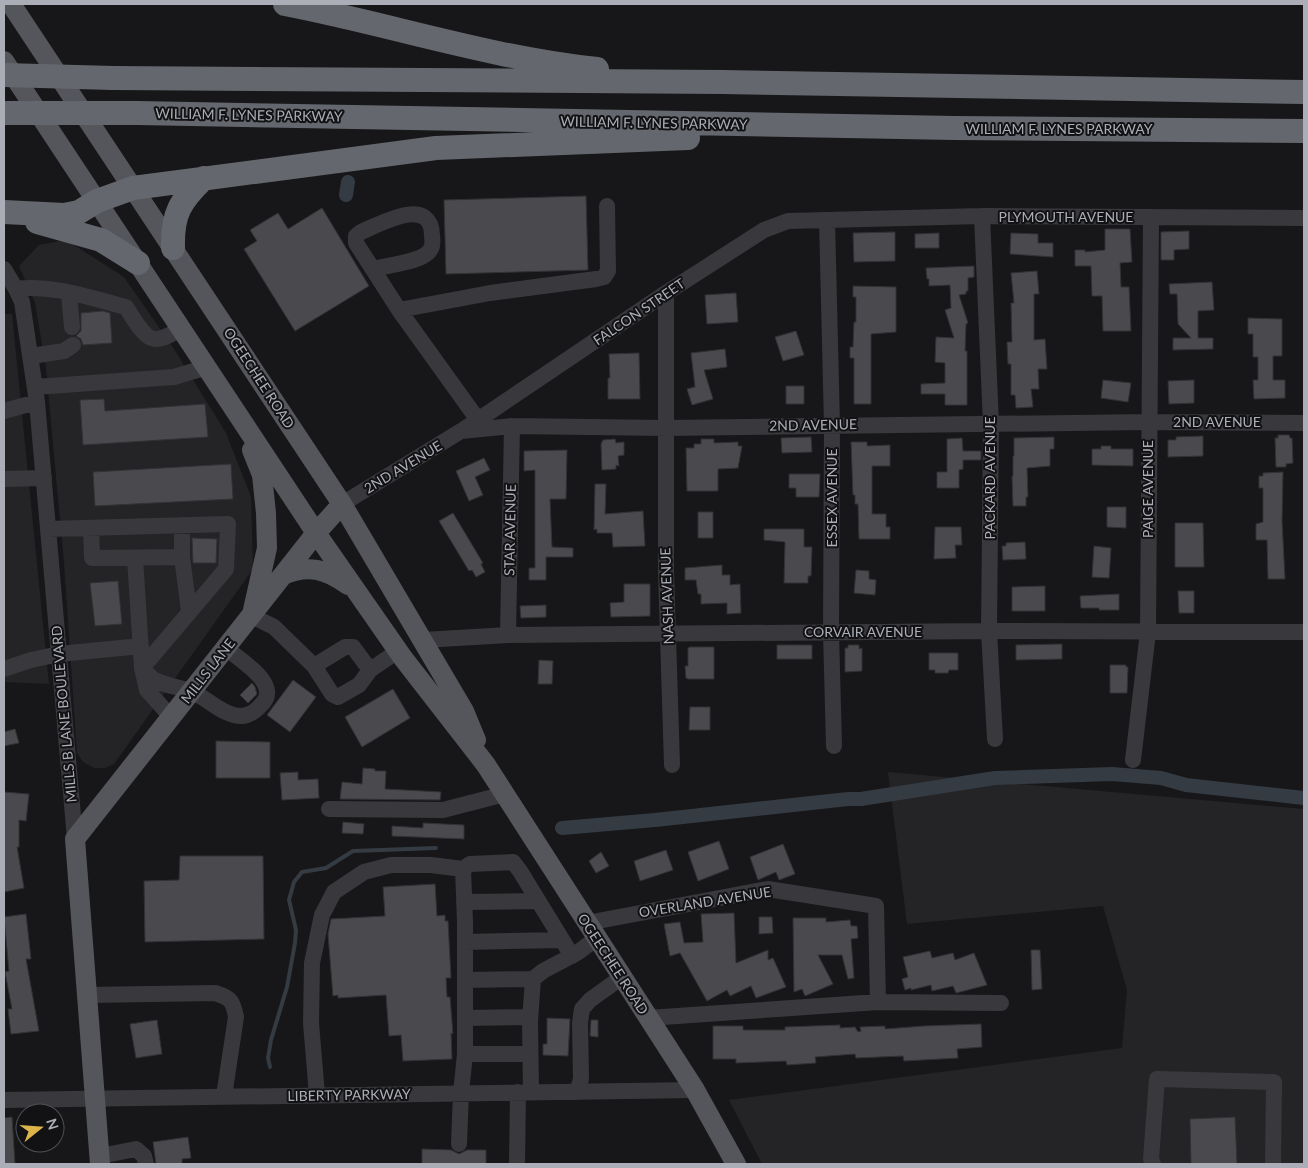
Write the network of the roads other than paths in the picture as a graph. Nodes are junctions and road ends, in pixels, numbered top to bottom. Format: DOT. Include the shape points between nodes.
graph roads {
  1 [pos="11,4"];
  2 [pos="285,4"];
  3 [pos="4,61"];
  4 [pos="4,75"];
  5 [pos="723,82"];
  6 [pos="1304,92"];
  7 [pos="4,112"];
  8 [pos="955,128"];
  9 [pos="1304,131"];
  10 [pos="204,178"];
  11 [pos="133,188"];
  12 [pos="97,201"];
  13 [pos="607,206"];
  14 [pos="4,212"];
  15 [pos="982,216"];
  16 [pos="1151,217"];
  17 [pos="1304,218"];
  18 [pos="827,220"];
  19 [pos="173,248"];
  20 [pos="138,263"];
  21 [pos="4,269"];
  22 [pos="374,269"];
  23 [pos="16,289"];
  24 [pos="69,293"];
  25 [pos="666,293"];
  26 [pos="400,310"];
  27 [pos="72,327"];
  28 [pos="181,329"];
  29 [pos="73,346"];
  30 [pos="31,356"];
  31 [pos="206,367"];
  32 [pos="36,394"];
  33 [pos="4,411"];
  34 [pos="241,417"];
  35 [pos="478,420"];
  36 [pos="1148,422"];
  37 [pos="1304,423"];
  38 [pos="991,424"];
  39 [pos="832,425"];
  40 [pos="512,426"];
  41 [pos="666,428"];
  42 [pos="461,431"];
  43 [pos="44,478"];
  44 [pos="4,480"];
  45 [pos="342,504"];
  46 [pos="182,525"];
  47 [pos="91,528"];
  48 [pos="48,529"];
  49 [pos="316,533"];
  50 [pos="135,558"];
  51 [pos="182,558"];
  52 [pos="283,575"];
  53 [pos="357,593"];
  54 [pos="189,611"];
  55 [pos="252,616"];
  56 [pos="989,631"];
  57 [pos="831,632"];
  58 [pos="1148,632"];
  59 [pos="1304,632"];
  60 [pos="668,634"];
  61 [pos="508,635"];
  62 [pos="423,640"];
  63 [pos="141,646"];
  64 [pos="226,648"];
  65 [pos="398,651"];
  66 [pos="59,654"];
  67 [pos="314,666"];
  68 [pos="142,668"];
  69 [pos="4,669"];
  70 [pos="370,670"];
  71 [pos="192,692"];
  72 [pos="171,717"];
  73 [pos="995,739"];
  74 [pos="834,746"];
  75 [pos="1133,760"];
  76 [pos="672,764"];
  77 [pos="486,765"];
  78 [pos="505,794"];
  79 [pos="329,809"];
  80 [pos="75,838"];
  81 [pos="462,869"];
  82 [pos="538,901"];
  83 [pos="464,902"];
  84 [pos="592,930"];
  85 [pos="562,940"];
  86 [pos="465,942"];
  87 [pos="572,956"];
  88 [pos="622,977"];
  89 [pos="533,979"];
  90 [pos="465,980"];
  91 [pos="88,995"];
  92 [pos="878,1002"];
  93 [pos="1001,1003"];
  94 [pos="530,1017"];
  95 [pos="465,1018"];
  96 [pos="648,1018"];
  97 [pos="465,1054"];
  98 [pos="530,1054"];
  99 [pos="695,1090"];
  100 [pos="524,1092"];
  101 [pos="577,1092"];
  102 [pos="461,1093"];
  103 [pos="317,1095"];
  104 [pos="224,1096"];
  105 [pos="95,1098"];
  106 [pos="4,1100"];
  107 [pos="459,1144"];
  108 [pos="100,1160"];
  109 [pos="146,1164"];
  110 [pos="518,1164"];
  111 [pos="736,1164"];
  112 [pos="1153,1164"];
  113 [pos="1273,1164"];
  1 -- 11 [label="main road, OGEECHEE ROAD"];
  2 -- 5 [label="highway" via="470,48 589,68"];
  3 -- 12 [label="main road, OGEECHEE ROAD"];
  4 -- 5 [label="highway, bridge"];
  5 -- 6 [label="highway"];
  7 -- 8 [label="highway, WILLIAM F. LYNES PARKWAY, bridge"];
  8 -- 9 [label="highway, WILLIAM F. LYNES PARKWAY"];
  8 -- 10 [label="highway" via="436,148"];
  10 -- 11 [label="highway"];
  10 -- 19 [label="highway" via="180,205 172,230"];
  11 -- 12 [label="highway"];
  11 -- 19 [label="main road, OGEECHEE ROAD"];
  12 -- 14 [label="highway" via="79,212 64,214"];
  12 -- 20 [label="main road, OGEECHEE ROAD"];
  13 -- 26 [label="street" via="608,271 604,277"];
  14 -- 20 [label="highway" via="101,240"];
  15 -- 16 [label="street, PLYMOUTH AVENUE"];
  15 -- 18 [label="street, PLYMOUTH AVENUE"];
  15 -- 38 [label="street, PACKARD AVENUE"];
  16 -- 17 [label="street, PLYMOUTH AVENUE"];
  16 -- 36 [label="street, PAIGE AVENUE"];
  18 -- 25 [label="street, FALCON STREET" via="788,221 764,230"];
  18 -- 39 [label="street, ESSEX AVENUE"];
  19 -- 45 [label="main road, OGEECHEE ROAD"];
  20 -- 28 [label="main road, OGEECHEE ROAD"];
  21 -- 23 [label="street, MILLS B LANE BOULEVARD"];
  22 -- 22 [label="street" via="356,243 356,236 408,214 425,218 432,229 431,251 424,256"];
  22 -- 26 [label="street"];
  23 -- 24 [label="street" via="33,286"];
  23 -- 30 [label="street, MILLS B LANE BOULEVARD" via="24,312"];
  24 -- 27 [label="street"];
  24 -- 28 [label="street" via="126,307 152,339 157,340"];
  25 -- 35 [label="street, FALCON STREET"];
  25 -- 41 [label="street, NASH AVENUE"];
  26 -- 35 [label="street"];
  28 -- 31 [label="main road, OGEECHEE ROAD"];
  29 -- 30 [label="street" via="64,351"];
  30 -- 32 [label="street, MILLS B LANE BOULEVARD"];
  31 -- 32 [label="street" via="174,377"];
  31 -- 34 [label="main road, OGEECHEE ROAD"];
  32 -- 33 [label="street"];
  32 -- 43 [label="street, MILLS B LANE BOULEVARD"];
  34 -- 49 [label="main road, OGEECHEE ROAD"];
  34 -- 55 [label="main road" via="262,475 266,514 267,548"];
  35 -- 42 [label="street, FALCON STREET"];
  36 -- 37 [label="street, 2ND AVENUE"];
  36 -- 38 [label="street, 2ND AVENUE"];
  36 -- 58 [label="street, PAIGE AVENUE"];
  38 -- 39 [label="street, 2ND AVENUE"];
  38 -- 56 [label="street, PACKARD AVENUE"];
  39 -- 41 [label="street, 2ND AVENUE"];
  39 -- 57 [label="street, ESSEX AVENUE"];
  40 -- 41 [label="street, 2ND AVENUE"];
  40 -- 42 [label="street, 2ND AVENUE"];
  40 -- 61 [label="street, STAR AVENUE"];
  41 -- 60 [label="street, NASH AVENUE"];
  42 -- 45 [label="street, 2ND AVENUE"];
  43 -- 44 [label="street"];
  43 -- 48 [label="street, MILLS B LANE BOULEVARD"];
  45 -- 49 [label="main road, MILLS LANE"];
  45 -- 62 [label="main road, OGEECHEE ROAD"];
  46 -- 47 [label="street"];
  46 -- 51 [label="street"];
  46 -- 54 [label="street" via="228,524 226,569"];
  47 -- 48 [label="street"];
  47 -- 50 [label="street" via="92,558"];
  48 -- 66 [label="street, MILLS B LANE BOULEVARD"];
  49 -- 52 [label="main road, MILLS LANE"];
  49 -- 53 [label="main road, OGEECHEE ROAD"];
  50 -- 51 [label="street"];
  50 -- 63 [label="street"];
  51 -- 54 [label="street"];
  52 -- 53 [label="main road" via="314,569 330,573"];
  52 -- 55 [label="main road, MILLS LANE"];
  53 -- 65 [label="main road, OGEECHEE ROAD"];
  54 -- 68 [label="street"];
  55 -- 64 [label="main road, MILLS LANE"];
  55 -- 67 [label="street" via="274,626"];
  56 -- 57 [label="street, CORVAIR AVENUE"];
  56 -- 58 [label="street, CORVAIR AVENUE"];
  56 -- 73 [label="street, PACKARD AVENUE"];
  57 -- 60 [label="street, CORVAIR AVENUE"];
  57 -- 74 [label="street, ESSEX AVENUE"];
  58 -- 59 [label="street, CORVAIR AVENUE"];
  58 -- 75 [label="street, PAIGE AVENUE"];
  60 -- 61 [label="street, CORVAIR AVENUE"];
  60 -- 76 [label="street, NASH AVENUE"];
  61 -- 62 [label="street, CORVAIR AVENUE"];
  62 -- 77 [label="main road, OGEECHEE ROAD" via="464,711"];
  63 -- 66 [label="street"];
  63 -- 68 [label="street"];
  64 -- 71 [label="main road, MILLS LANE"];
  64 -- 71 [label="street" via="262,678 268,693 264,703 252,714 241,716 229,713"];
  65 -- 70 [label="street"];
  65 -- 77 [label="main road, OGEECHEE ROAD"];
  66 -- 69 [label="street"];
  66 -- 80 [label="street, MILLS B LANE BOULEVARD"];
  67 -- 70 [label="street" via="345,647 353,647"];
  67 -- 70 [label="street" via="332,694 338,697 359,685"];
  68 -- 71 [label="street" via="156,681"];
  68 -- 72 [label="street" via="147,690"];
  71 -- 72 [label="main road, MILLS LANE"];
  72 -- 80 [label="main road, MILLS LANE"];
  77 -- 78 [label="main road, OGEECHEE ROAD"];
  78 -- 79 [label="street" via="443,810"];
  78 -- 84 [label="main road, OGEECHEE ROAD"];
  80 -- 91 [label="main road, MILLS B LANE BOULEVARD"];
  81 -- 82 [label="street" via="470,864 513,862"];
  81 -- 83 [label="street"];
  81 -- 103 [label="street" via="391,865 364,872 334,892 322,915 312,963 311,1023"];
  82 -- 83 [label="street"];
  82 -- 85 [label="street"];
  83 -- 86 [label="street"];
  84 -- 87 [label="street"];
  84 -- 88 [label="main road, OGEECHEE ROAD"];
  84 -- 92 [label="street, OVERLAND AVENUE" via="768,889 876,906"];
  85 -- 86 [label="street"];
  85 -- 87 [label="street"];
  86 -- 90 [label="street"];
  87 -- 89 [label="street"];
  88 -- 96 [label="main road, OGEECHEE ROAD"];
  88 -- 101 [label="street" via="582,1009 581,1079"];
  89 -- 90 [label="street"];
  89 -- 94 [label="street"];
  90 -- 95 [label="street"];
  91 -- 104 [label="street" via="215,993 226,996 234,1004 236,1017"];
  91 -- 105 [label="main road, MILLS B LANE BOULEVARD"];
  92 -- 93 [label="street"];
  92 -- 96 [label="street"];
  94 -- 95 [label="street"];
  94 -- 98 [label="street"];
  95 -- 97 [label="street"];
  96 -- 99 [label="main road, OGEECHEE ROAD"];
  97 -- 98 [label="street"];
  97 -- 102 [label="street"];
  98 -- 100 [label="street"];
  99 -- 101 [label="street, LIBERTY PARKWAY"];
  99 -- 111 [label="main road, OGEECHEE ROAD"];
  100 -- 101 [label="street, LIBERTY PARKWAY"];
  100 -- 102 [label="street, LIBERTY PARKWAY"];
  100 -- 110 [label="street"];
  102 -- 103 [label="street, LIBERTY PARKWAY"];
  102 -- 107 [label="street"];
  103 -- 104 [label="street, LIBERTY PARKWAY"];
  104 -- 105 [label="street, LIBERTY PARKWAY"];
  105 -- 106 [label="street, LIBERTY PARKWAY"];
  105 -- 108 [label="main road, MILLS B LANE BOULEVARD"];
  108 -- 109 [label="street" via="136,1149 144,1156"];
  112 -- 113 [label="street" via="1150,1159 1157,1079 1274,1082"];
}
